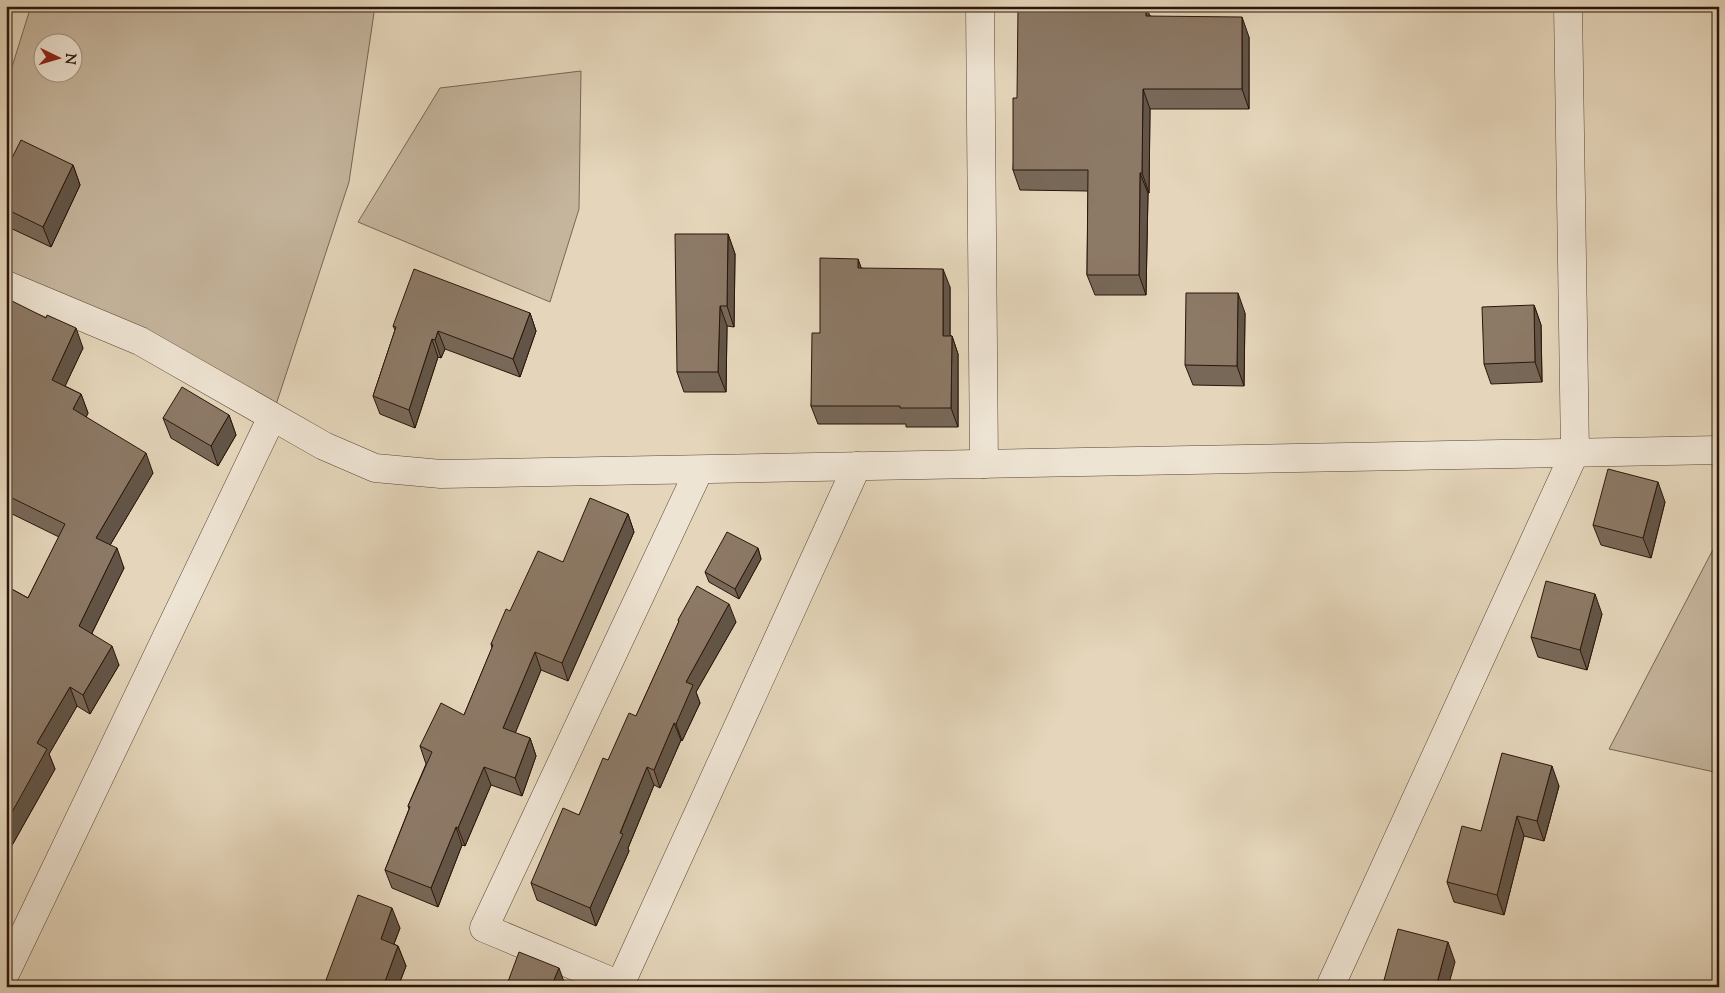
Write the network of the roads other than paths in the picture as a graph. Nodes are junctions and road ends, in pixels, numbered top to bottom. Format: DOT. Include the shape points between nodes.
graph roads {
  1 [pos="980,6"];
  2 [pos="1568,6"];
  3 [pos="6,285"];
  4 [pos="272,417"];
  5 [pos="1719,450"];
  6 [pos="1575,452"];
  7 [pos="984,464"];
  8 [pos="857,466"];
  9 [pos="699,470"];
  10 [pos="6,972"];
  11 [pos="620,986"];
  12 [pos="1330,987"];
  1 -- 7 [label="street"];
  2 -- 6 [label="street"];
  3 -- 4 [label="street" via="140,341"];
  4 -- 9 [label="street" via="324,446 375,468 441,474"];
  4 -- 10 [label="street"];
  5 -- 6 [label="street"];
  6 -- 7 [label="street"];
  6 -- 12 [label="street"];
  7 -- 8 [label="street"];
  8 -- 9 [label="street"];
  8 -- 11 [label="street"];
  9 -- 11 [label="street" via="484,928"];
}
